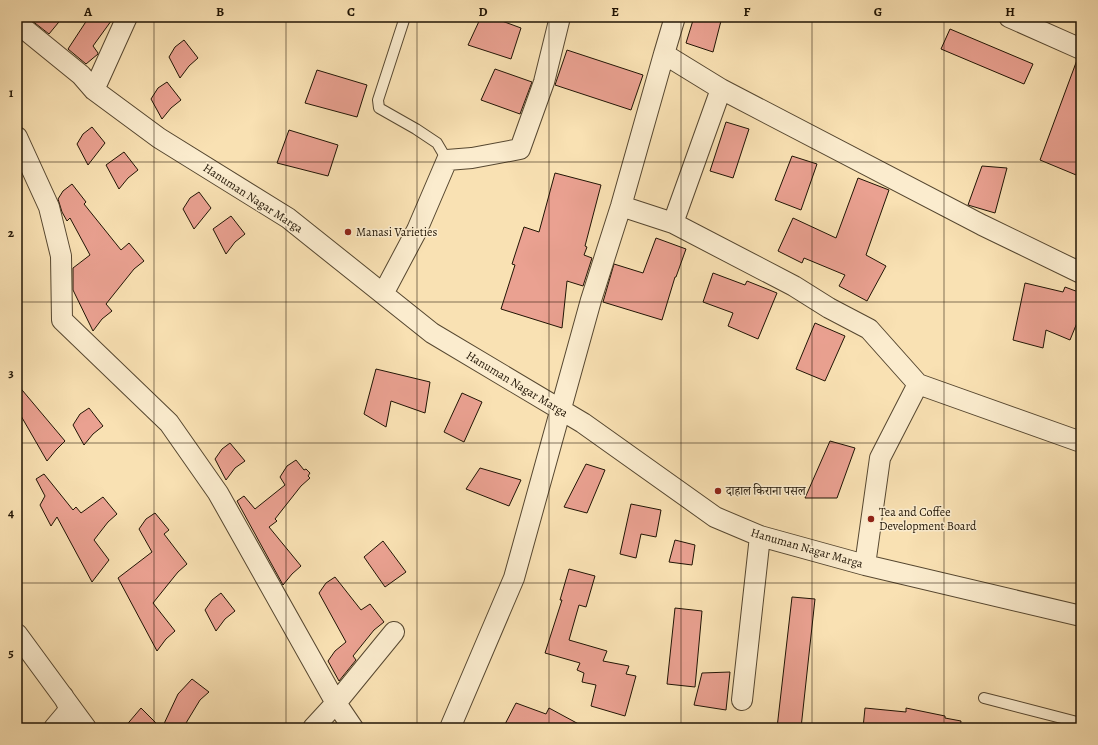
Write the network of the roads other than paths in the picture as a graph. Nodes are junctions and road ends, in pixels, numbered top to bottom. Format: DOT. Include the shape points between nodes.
graph roads {
  1 [pos="127,17"];
  2 [pos="405,17"];
  3 [pos="560,17"];
  4 [pos="675,17"];
  5 [pos="1009,17"];
  6 [pos="18,22"];
  7 [pos="1081,49"];
  8 [pos="664,54"];
  9 [pos="721,89"];
  10 [pos="94,90"];
  11 [pos="17,137"];
  12 [pos="447,160"];
  13 [pos="621,206"];
  14 [pos="673,223"];
  15 [pos="1081,273"];
  16 [pos="383,294"];
  17 [pos="918,384"];
  18 [pos="562,410"];
  19 [pos="1081,442"];
  20 [pos="760,536"];
  21 [pos="865,565"];
  22 [pos="1081,616"];
  23 [pos="394,632"];
  24 [pos="17,634"];
  25 [pos="63,696"];
  26 [pos="984,698"];
  27 [pos="742,700"];
  28 [pos="336,703"];
  29 [pos="1081,723"];
  30 [pos="54,728"];
  31 [pos="86,728"];
  32 [pos="313,728"];
  33 [pos="353,728"];
  34 [pos="450,728"];
  1 -- 10 [label="street"];
  2 -- 12 [label="lane" via="378,100 379,108 437,143"];
  3 -- 12 [label="street" via="544,82 520,149"];
  4 -- 8 [label="street"];
  5 -- 7 [label="street"];
  6 -- 10 [label="street, Hanuman Nagar Marga" via="81,75"];
  8 -- 9 [label="street"];
  8 -- 13 [label="street"];
  9 -- 14 [label="street"];
  9 -- 15 [label="street" via="982,225"];
  10 -- 16 [label="street, Hanuman Nagar Marga" via="159,138 288,218"];
  11 -- 28 [label="street" via="49,206 61,256 62,320 169,423 218,493"];
  12 -- 16 [label="street" via="418,230"];
  13 -- 14 [label="street"];
  13 -- 18 [label="street" via="591,300"];
  14 -- 17 [label="street" via="794,286 869,329"];
  16 -- 18 [label="street, Hanuman Nagar Marga" via="432,333"];
  17 -- 19 [label="street"];
  17 -- 21 [label="street" via="880,458"];
  18 -- 20 [label="street, Hanuman Nagar Marga" via="715,517"];
  18 -- 34 [label="street" via="514,578"];
  20 -- 21 [label="street, Hanuman Nagar Marga"];
  20 -- 27 [label="street"];
  21 -- 22 [label="street, Hanuman Nagar Marga"];
  23 -- 28 [label="street"];
  24 -- 25 [label="street"];
  25 -- 30 [label="street" via="70,709"];
  25 -- 31 [label="street"];
  26 -- 29 [label="lane"];
  28 -- 32 [label="street"];
  28 -- 33 [label="street"];
}
